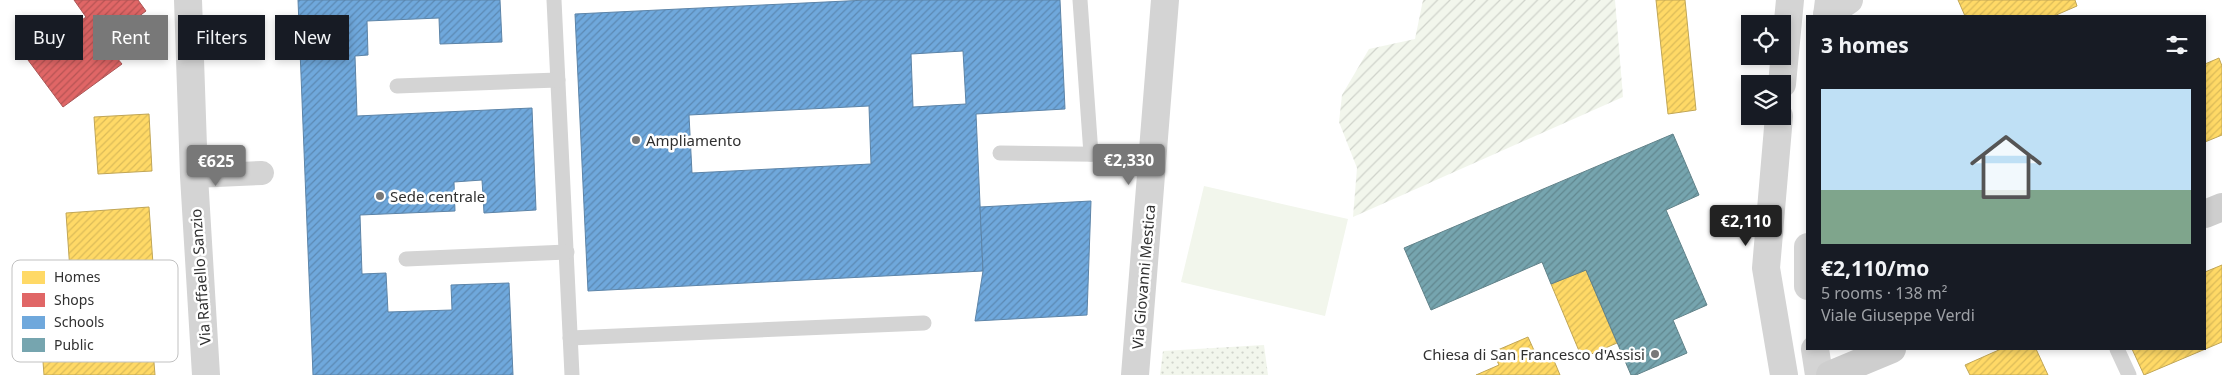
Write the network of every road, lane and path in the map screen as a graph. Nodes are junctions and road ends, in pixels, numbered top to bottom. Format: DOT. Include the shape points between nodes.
graph roads {
  1 [pos="188,0"];
  2 [pos="554,0"];
  3 [pos="1080,0"];
  4 [pos="1165,0"];
  5 [pos="1790,0"];
  6 [pos="1783,75"];
  7 [pos="558,80"];
  8 [pos="397,86"];
  9 [pos="1779,125"];
  10 [pos="1000,153"];
  11 [pos="1091,154"];
  12 [pos="1153,155"];
  13 [pos="262,173"];
  14 [pos="194,176"];
  15 [pos="2222,206"];
  16 [pos="2206,214"];
  17 [pos="567,252"];
  18 [pos="406,259"];
  19 [pos="924,323"];
  20 [pos="570,338"];
  21 [pos="1815,350"];
  22 [pos="1890,350"];
  23 [pos="2117,350"];
  24 [pos="206,375"];
  25 [pos="572,375"];
  26 [pos="1135,375"];
  27 [pos="1784,375"];
  28 [pos="1819,375"];
  29 [pos="1830,375"];
  30 [pos="2129,375"];
  1 -- 14 [label="street, Via Raffaello Sanzio"];
  2 -- 7 [label="lane"];
  3 -- 11 [label="lane"];
  4 -- 12 [label="street, Via Giovanni Mestica"];
  5 -- 6 [label="street"];
  7 -- 8 [label="lane"];
  7 -- 17 [label="lane"];
  9 -- 27 [label="street" via="1766,268"];
  10 -- 11 [label="lane"];
  11 -- 12 [label="lane"];
  12 -- 26 [label="street, Via Giovanni Mestica"];
  13 -- 14 [label="street"];
  14 -- 24 [label="street, Via Raffaello Sanzio"];
  15 -- 16 [label="main road"];
  17 -- 18 [label="lane"];
  17 -- 20 [label="lane"];
  19 -- 20 [label="lane"];
  20 -- 25 [label="lane"];
  21 -- 28 [label="street"];
  22 -- 29 [label="main road"];
  23 -- 30 [label="lane"];
}
